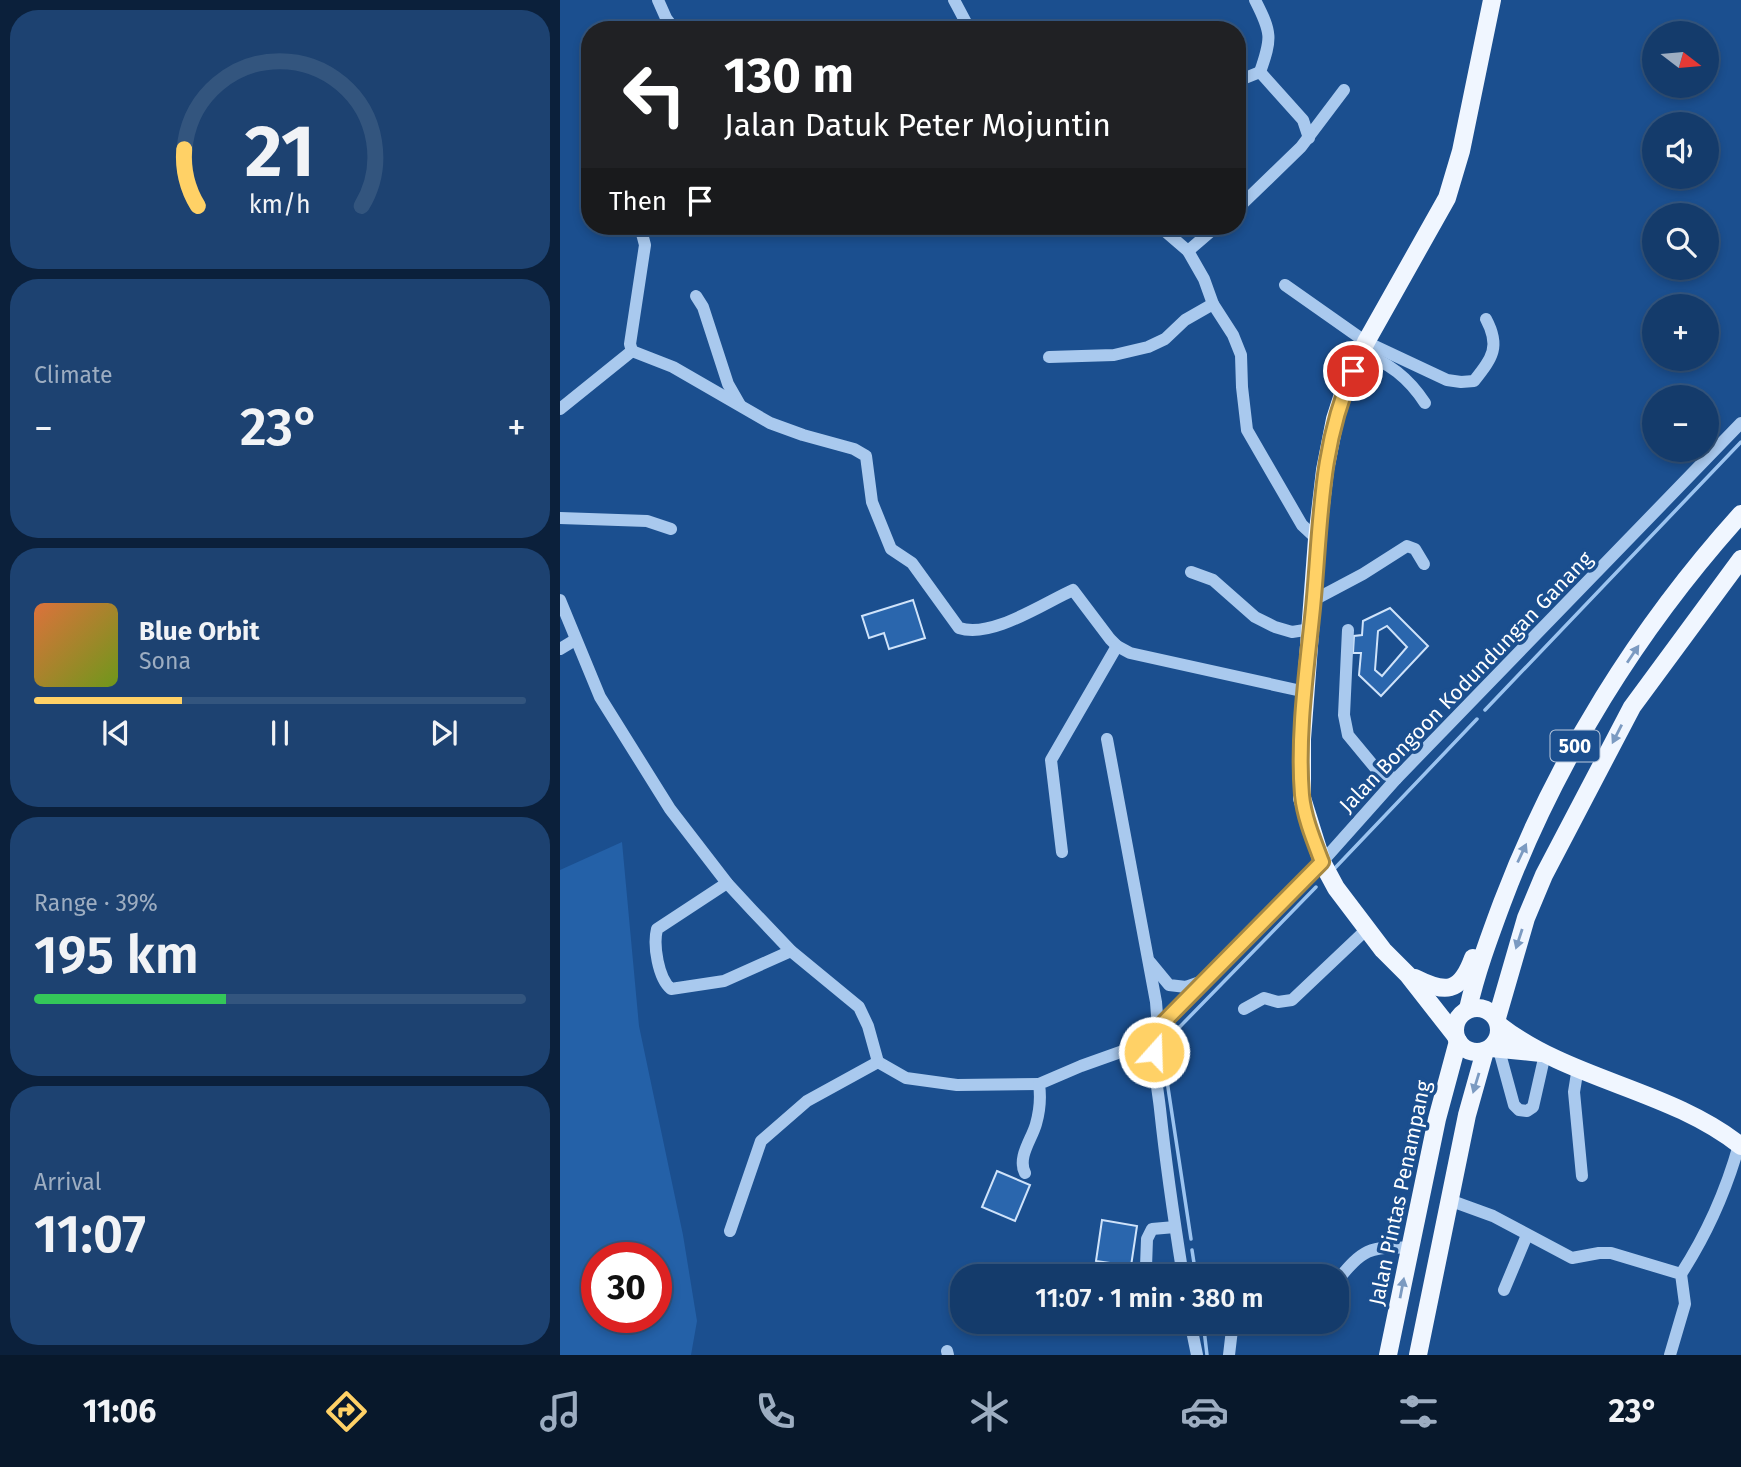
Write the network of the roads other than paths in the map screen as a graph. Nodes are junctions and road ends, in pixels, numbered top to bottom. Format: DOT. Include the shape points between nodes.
graph roads {
  1 [pos="658,0"];
  2 [pos="954,0"];
  3 [pos="1255,0"];
  4 [pos="1492,0"];
  5 [pos="670,21"];
  6 [pos="965,21"];
  7 [pos="1260,72"];
  8 [pos="1246,78"];
  9 [pos="1344,90"];
  10 [pos="1309,138"];
  11 [pos="1246,201"];
  12 [pos="642,235"];
  13 [pos="1169,235"];
  14 [pos="1207,235"];
  15 [pos="1188,251"];
  16 [pos="1285,285"];
  17 [pos="696,296"];
  18 [pos="1213,304"];
  19 [pos="1486,319"];
  20 [pos="1363,348"];
  21 [pos="632,351"];
  22 [pos="1049,357"];
  23 [pos="1425,402"];
  24 [pos="740,405"];
  25 [pos="560,408"];
  26 [pos="1741,423"];
  27 [pos="1741,514"];
  28 [pos="560,518"];
  29 [pos="671,530"];
  30 [pos="1317,539"];
  31 [pos="1741,559"];
  32 [pos="1424,564"];
  33 [pos="1191,572"];
  34 [pos="560,600"];
  35 [pos="1314,600"];
  36 [pos="1311,629"];
  37 [pos="1348,630"];
  38 [pos="575,640"];
  39 [pos="1117,646"];
  40 [pos="560,649"];
  41 [pos="1306,692"];
  42 [pos="1107,739"];
  43 [pos="1396,779"];
  44 [pos="1062,852"];
  45 [pos="1322,862"];
  46 [pos="727,883"];
  47 [pos="1509,885"];
  48 [pos="1367,929"];
  49 [pos="791,951"];
  50 [pos="1148,958"];
  51 [pos="1408,975"];
  52 [pos="1205,980"];
  53 [pos="1244,1009"];
  54 [pos="1468,1009"];
  55 [pos="1498,1022"];
  56 [pos="1156,1034"];
  57 [pos="1457,1038"];
  58 [pos="1492,1050"];
  59 [pos="1543,1054"];
  60 [pos="878,1062"];
  61 [pos="1578,1067"];
  62 [pos="1039,1084"];
  63 [pos="1740,1146"];
  64 [pos="1025,1172"];
  65 [pos="1582,1176"];
  66 [pos="1449,1200"];
  67 [pos="1175,1227"];
  68 [pos="730,1231"];
  69 [pos="1527,1235"];
  70 [pos="1410,1248"];
  71 [pos="1146,1264"];
  72 [pos="1181,1264"];
  73 [pos="1349,1268"];
  74 [pos="1681,1274"];
  75 [pos="1504,1290"];
  76 [pos="1193,1334"];
  77 [pos="1231,1334"];
  78 [pos="1197,1355"];
  79 [pos="1229,1355"];
  80 [pos="1388,1355"];
  81 [pos="1418,1355"];
  82 [pos="1670,1355"];
  1 -- 5 [label="street"];
  2 -- 6 [label="street"];
  3 -- 7 [label="street" via="1270,42"];
  4 -- 20 [label="main road" via="1447,198"];
  7 -- 8 [label="street"];
  7 -- 10 [label="street" via="1303,120"];
  9 -- 10 [label="street"];
  10 -- 11 [label="street"];
  12 -- 21 [label="street" via="645,245"];
  13 -- 15 [label="street"];
  14 -- 15 [label="street"];
  15 -- 18 [label="street"];
  16 -- 20 [label="street"];
  17 -- 24 [label="street"];
  18 -- 22 [label="street" via="1148,347 1114,355"];
  18 -- 30 [label="street" via="1238,346 1250,437 1302,525"];
  19 -- 20 [label="street" via="1495,341 1487,365 1474,381 1447,380"];
  20 -- 23 [label="street" via="1389,366"];
  20 -- 30 [label="main road" via="1335,419"];
  21 -- 24 [label="street" via="673,367"];
  21 -- 25 [label="street"];
  24 -- 39 [label="street" via="783,428 866,456 872,502 891,550 912,563 959,628 971,632 996,627 1073,590"];
  26 -- 43 [label="street, Jalan Bongoon Kodundungan Ganang"];
  47 -- 27 [label="main road, 500, one-way" via="1588,723 1652,625"];
  28 -- 29 [label="street" via="647,521"];
  30 -- 35 [label="main road"];
  31 -- 55 [label="main road, 500, one-way" via="1632,707 1531,907 1511,964"];
  32 -- 35 [label="street" via="1408,546"];
  33 -- 36 [label="street" via="1213,580 1255,617 1275,627 1292,632"];
  34 -- 38 [label="street"];
  35 -- 36 [label="main road"];
  36 -- 41 [label="main road"];
  37 -- 43 [label="street" via="1344,715 1348,735 1377,770"];
  38 -- 40 [label="street"];
  38 -- 46 [label="street" via="600,697 663,798"];
  39 -- 41 [label="street" via="1129,653"];
  39 -- 44 [label="street" via="1051,760"];
  41 -- 45 [label="main road" via="1302,798"];
  42 -- 50 [label="street"];
  43 -- 45 [label="street, Jalan Bongoon Kodundungan Ganang"];
  45 -- 48 [label="main road"];
  45 -- 52 [label="street, Jalan Bongoon Kodundungan Ganang"];
  46 -- 49 [label="street"];
  46 -- 49 [label="street" via="657,929 653,943 665,984 671,989 715,983"];
  47 -- 51 [label="main road" via="1497,899 1469,970 1457,985 1443,989"];
  47 -- 54 [label="main road, 500"];
  48 -- 51 [label="main road"];
  48 -- 53 [label="street" via="1292,1000 1264,998"];
  49 -- 60 [label="street" via="859,1007"];
  50 -- 52 [label="street" via="1169,985 1186,987"];
  50 -- 56 [label="street"];
  51 -- 57 [label="main road"];
  52 -- 56 [label="street, Jalan Bongoon Kodundungan Ganang"];
  54 -- 55 [label="main road" via="1487,1010"];
  54 -- 57 [label="main road, 500" via="1457,1021"];
  55 -- 58 [label="main road, 500" via="1499,1038"];
  55 -- 59 [label="main road"];
  56 -- 62 [label="street"];
  56 -- 67 [label="street" via="1154,1072"];
  57 -- 58 [label="main road" via="1467,1050"];
  57 -- 70 [label="main road, Jalan Pintas Penampang / 500"];
  58 -- 59 [label="main road"];
  58 -- 59 [label="street" via="1514,1105 1527,1111 1533,1107"];
  58 -- 66 [label="main road, 500, one-way" via="1466,1115"];
  59 -- 61 [label="main road"];
  60 -- 62 [label="street" via="906,1078 957,1085"];
  60 -- 68 [label="street" via="807,1101 761,1141"];
  61 -- 63 [label="main road" via="1702,1119"];
  61 -- 65 [label="street" via="1574,1092"];
  62 -- 64 [label="street" via="1036,1125 1021,1166"];
  63 -- 74 [label="street" via="1713,1217"];
  66 -- 69 [label="street"];
  66 -- 81 [label="main road, 500"];
  67 -- 71 [label="street" via="1152,1228"];
  67 -- 72 [label="street"];
  69 -- 74 [label="street" via="1572,1258 1611,1254"];
  69 -- 75 [label="street"];
  70 -- 73 [label="street" via="1372,1249"];
  80 -- 70 [label="main road, Jalan Pintas Penampang / 500, one-way"];
  74 -- 82 [label="street" via="1685,1304"];
  76 -- 78 [label="street"];
  77 -- 79 [label="street"];
}
